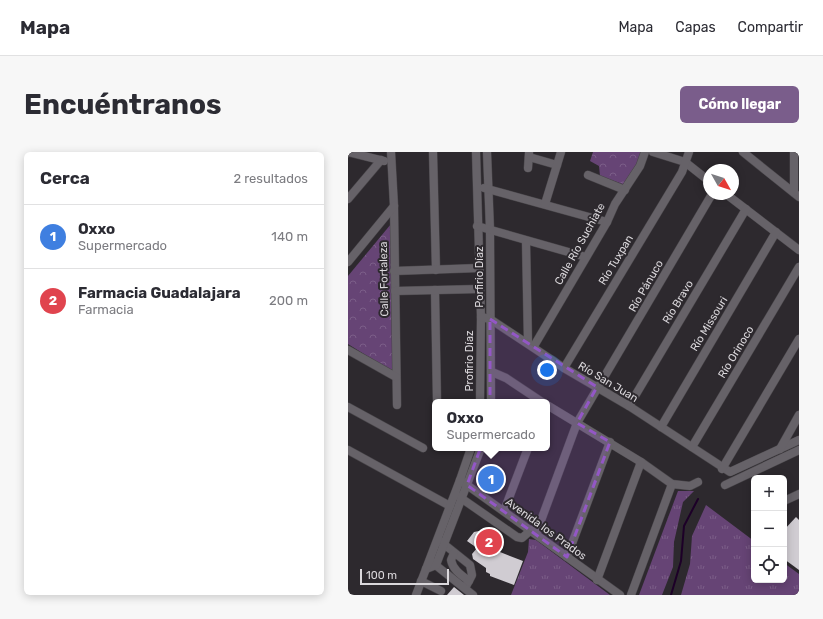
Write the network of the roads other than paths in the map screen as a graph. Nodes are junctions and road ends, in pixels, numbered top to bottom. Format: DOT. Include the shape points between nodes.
graph roads {
  1 [pos="348,152"];
  2 [pos="391,152"];
  3 [pos="433,152"];
  4 [pos="476,152"];
  5 [pos="487,152"];
  6 [pos="561,152"];
  7 [pos="645,152"];
  8 [pos="653,152"];
  9 [pos="688,152"];
  10 [pos="743,152"];
  11 [pos="794,152"];
  12 [pos="529,155"];
  13 [pos="753,156"];
  14 [pos="381,160"];
  15 [pos="392,162"];
  16 [pos="685,162"];
  17 [pos="557,165"];
  18 [pos="528,168"];
  19 [pos="588,175"];
  20 [pos="703,176"];
  21 [pos="476,186"];
  22 [pos="489,189"];
  23 [pos="625,190"];
  24 [pos="796,194"];
  25 [pos="348,199"];
  26 [pos="708,200"];
  27 [pos="734,200"];
  28 [pos="545,204"];
  29 [pos="394,206"];
  30 [pos="746,209"];
  31 [pos="607,222"];
  32 [pos="478,226"];
  33 [pos="490,230"];
  34 [pos="776,232"];
  35 [pos="526,241"];
  36 [pos="799,250"];
  37 [pos="586,257"];
  38 [pos="348,262"];
  39 [pos="799,267"];
  40 [pos="479,268"];
  41 [pos="436,270"];
  42 [pos="394,271"];
  43 [pos="479,289"];
  44 [pos="435,290"];
  45 [pos="395,291"];
  46 [pos="481,317"];
  47 [pos="490,319"];
  48 [pos="799,339"];
  49 [pos="531,345"];
  50 [pos="348,350"];
  51 [pos="564,368"];
  52 [pos="492,372"];
  53 [pos="396,377"];
  54 [pos="597,387"];
  55 [pos="438,399"];
  56 [pos="480,399"];
  57 [pos="491,399"];
  58 [pos="538,399"];
  59 [pos="397,405"];
  60 [pos="629,406"];
  61 [pos="348,407"];
  62 [pos="550,407"];
  63 [pos="799,415"];
  64 [pos="577,423"];
  65 [pos="661,427"];
  66 [pos="799,440"];
  67 [pos="610,442"];
  68 [pos="692,447"];
  69 [pos="423,448"];
  70 [pos="780,449"];
  71 [pos="348,450"];
  72 [pos="799,450"];
  73 [pos="470,451"];
  74 [pos="480,451"];
  75 [pos="527,451"];
  76 [pos="641,462"];
  77 [pos="726,471"];
  78 [pos="736,480"];
  79 [pos="698,482"];
  80 [pos="463,483"];
  81 [pos="672,484"];
  82 [pos="725,485"];
  83 [pos="455,494"];
  84 [pos="799,494"];
  85 [pos="462,499"];
  86 [pos="787,500"];
  87 [pos="450,506"];
  88 [pos="504,511"];
  89 [pos="534,532"];
  90 [pos="437,538"];
  91 [pos="444,544"];
  92 [pos="454,552"];
  93 [pos="566,557"];
  94 [pos="433,562"];
  95 [pos="455,575"];
  96 [pos="469,580"];
  97 [pos="597,580"];
  98 [pos="422,581"];
  99 [pos="465,588"];
  100 [pos="441,591"];
  101 [pos="416,595"];
  102 [pos="473,595"];
  103 [pos="620,595"];
  104 [pos="631,595"];
  1 -- 14 [label="street"];
  2 -- 15 [label="street, Calle Fortaleza"];
  3 -- 41 [label="street"];
  4 -- 21 [label="street, Profirio Díaz"];
  5 -- 22 [label="street, Porfirio Díaz"];
  6 -- 17 [label="street"];
  7 -- 23 [label="street, Calle Río Suchiate"];
  8 -- 16 [label="street"];
  9 -- 16 [label="street, Río Tuxpan"];
  10 -- 13 [label="street"];
  11 -- 24 [label="street"];
  12 -- 17 [label="street"];
  12 -- 18 [label="street"];
  13 -- 24 [label="street"];
  14 -- 15 [label="street"];
  14 -- 25 [label="street"];
  15 -- 29 [label="street, Calle Fortaleza"];
  16 -- 20 [label="street"];
  16 -- 51 [label="street, Río Tuxpan" via="682,172"];
  17 -- 28 [label="street"];
  19 -- 23 [label="street"];
  21 -- 22 [label="street"];
  21 -- 32 [label="street, Profirio Díaz"];
  22 -- 28 [label="street"];
  22 -- 33 [label="street, Porfirio Díaz"];
  23 -- 31 [label="street, Calle Río Suchiate"];
  26 -- 54 [label="street, Río Pánuco"];
  27 -- 30 [label="street"];
  28 -- 31 [label="street"];
  29 -- 38 [label="street"];
  29 -- 42 [label="street, Calle Fortaleza"];
  30 -- 34 [label="street"];
  30 -- 60 [label="street, Río Bravo"];
  31 -- 37 [label="street, Calle Río Suchiate"];
  32 -- 33 [label="street"];
  32 -- 40 [label="street, Profirio Díaz"];
  33 -- 35 [label="street"];
  33 -- 47 [label="street, Porfirio Díaz"];
  34 -- 36 [label="street"];
  34 -- 65 [label="street, Río Missouri"];
  35 -- 37 [label="street"];
  35 -- 49 [label="street"];
  37 -- 49 [label="street, Calle Río Suchiate"];
  39 -- 68 [label="street, Río Orinoco"];
  40 -- 41 [label="street"];
  40 -- 43 [label="street, Profirio Díaz"];
  41 -- 42 [label="street"];
  42 -- 45 [label="street, Calle Fortaleza"];
  43 -- 44 [label="street"];
  43 -- 46 [label="street, Profirio Díaz"];
  44 -- 45 [label="street"];
  44 -- 55 [label="street"];
  45 -- 53 [label="street, Calle Fortaleza"];
  46 -- 47 [label="street, Río San Juan"];
  46 -- 56 [label="street, Profirio Díaz"];
  47 -- 49 [label="street, Río San Juan"];
  47 -- 52 [label="street, Porfirio Díaz"];
  48 -- 77 [label="street"];
  49 -- 51 [label="street, Río San Juan"];
  50 -- 53 [label="street"];
  51 -- 54 [label="street, Río San Juan"];
  52 -- 57 [label="street, Porfirio Díaz"];
  52 -- 58 [label="street"];
  53 -- 59 [label="street, Calle Fortaleza"];
  54 -- 60 [label="street, Río San Juan"];
  54 -- 64 [label="street, Río Pánuco"];
  60 -- 65 [label="street, Río San Juan"];
  61 -- 69 [label="street"];
  62 -- 64 [label="street"];
  63 -- 70 [label="street"];
  64 -- 67 [label="street"];
  64 -- 89 [label="street, Río Pánuco"];
  65 -- 68 [label="street, Río San Juan"];
  66 -- 70 [label="street"];
  67 -- 76 [label="street"];
  67 -- 93 [label="street"];
  68 -- 77 [label="street, Río San Juan"];
  70 -- 77 [label="street"];
  71 -- 87 [label="street"];
  72 -- 78 [label="street"];
  73 -- 80 [label="street"];
  74 -- 80 [label="street"];
  75 -- 88 [label="street"];
  76 -- 81 [label="street"];
  76 -- 97 [label="street"];
  77 -- 78 [label="street, Río San Juan"];
  78 -- 82 [label="street"];
  79 -- 81 [label="street" via="690,486"];
  80 -- 83 [label="street"];
  80 -- 85 [label="street"];
  80 -- 88 [label="street, Avenida los Prados"];
  81 -- 104 [label="street"];
  83 -- 85 [label="street"];
  83 -- 87 [label="street"];
  84 -- 86 [label="street"];
  85 -- 89 [label="street" via="517,537 522,538"];
  85 -- 91 [label="street"];
  87 -- 90 [label="street"];
  88 -- 89 [label="street, Avenida los Prados"];
  89 -- 93 [label="street, Avenida los Prados"];
  90 -- 91 [label="street"];
  90 -- 94 [label="street"];
  91 -- 92 [label="street"];
  91 -- 94 [label="street"];
  92 -- 95 [label="street" via="451,560"];
  92 -- 96 [label="street" via="470,565 472,575"];
  93 -- 97 [label="street, Avenida los Prados"];
  94 -- 95 [label="street"];
  94 -- 98 [label="street" via="426,570"];
  95 -- 96 [label="street"];
  95 -- 99 [label="street"];
  96 -- 99 [label="street"];
  97 -- 103 [label="street, Avenida los Prados"];
  98 -- 100 [label="street"];
  98 -- 101 [label="street"];
  99 -- 102 [label="street"];
}
